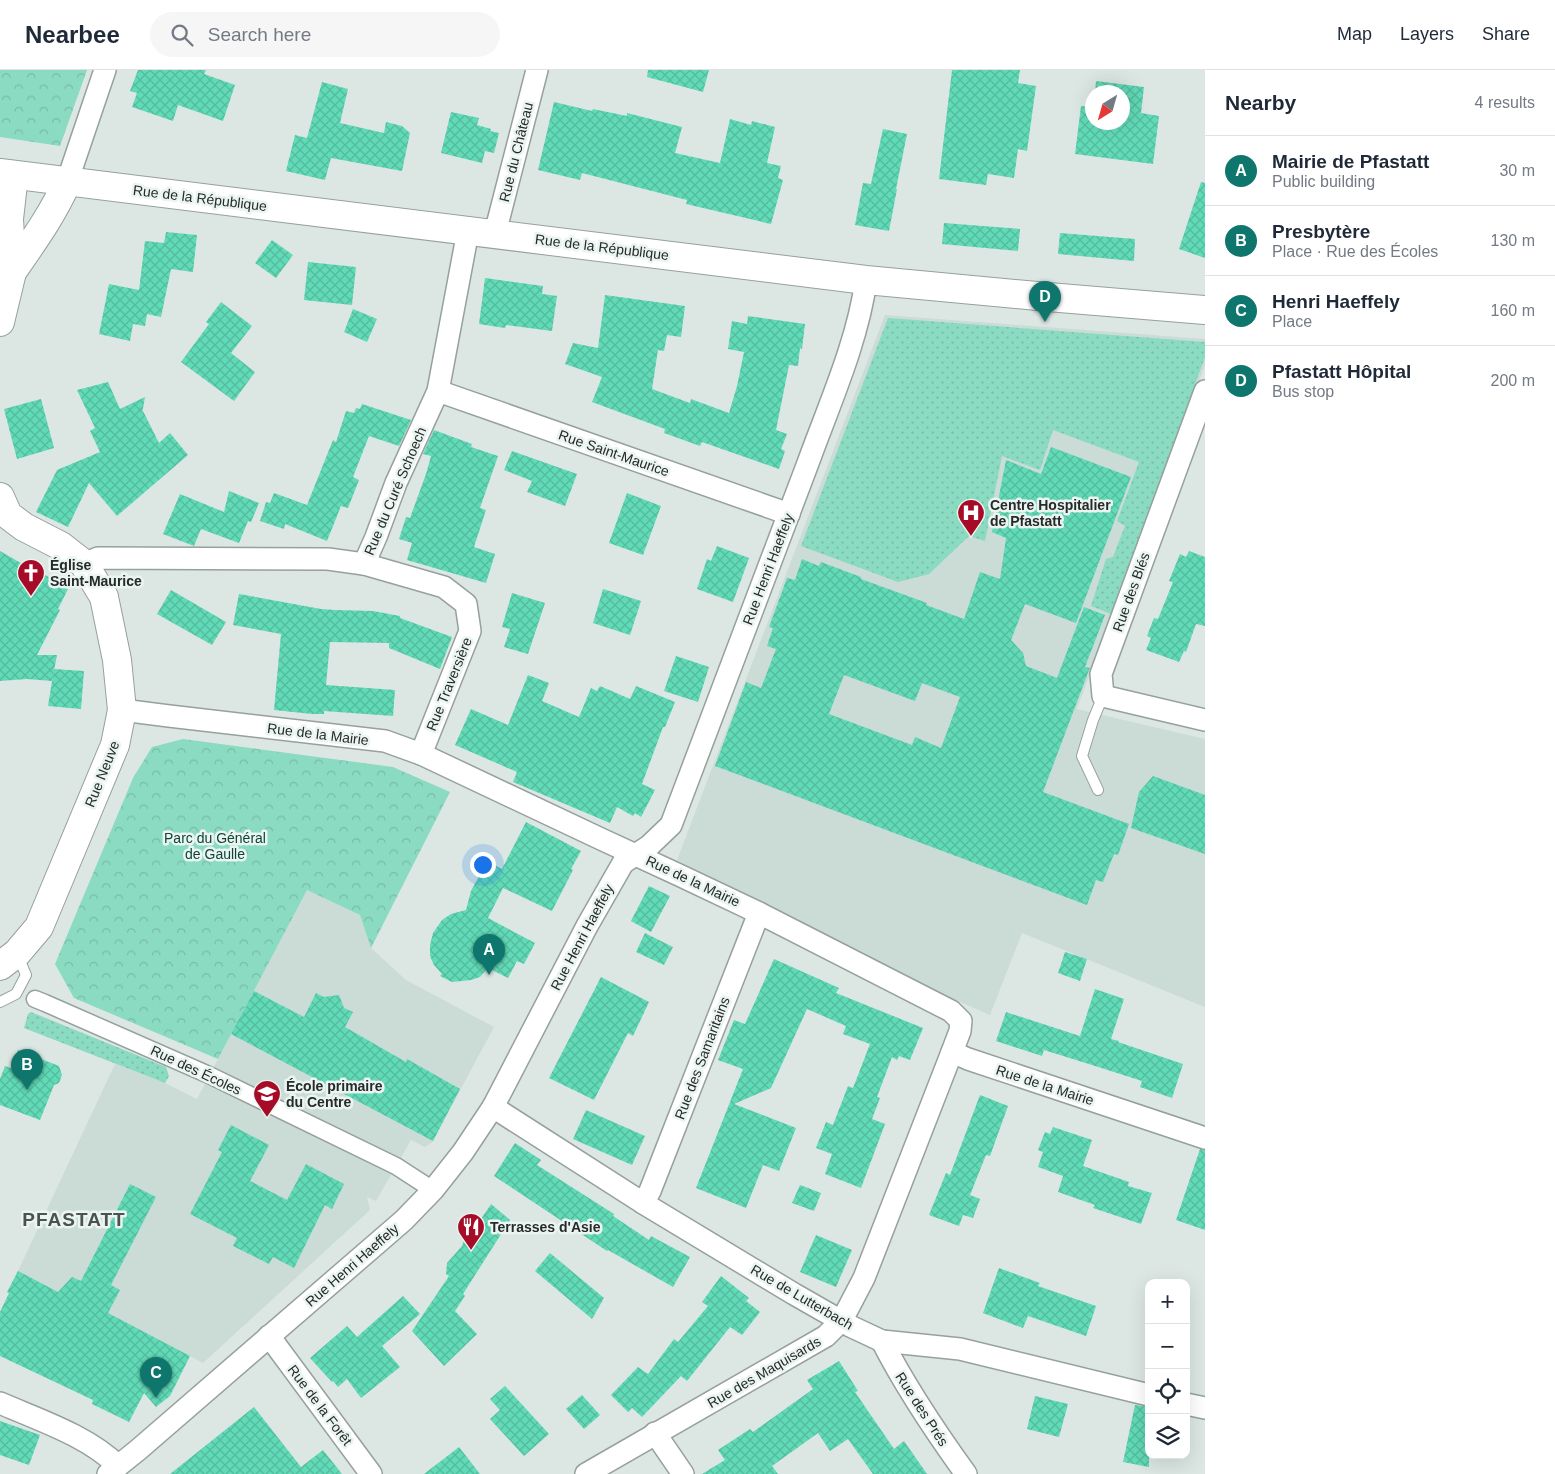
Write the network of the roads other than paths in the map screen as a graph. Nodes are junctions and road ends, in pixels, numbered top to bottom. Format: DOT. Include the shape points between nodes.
graph roads {
  1 [pos="105,70"];
  2 [pos="537,70"];
  3 [pos="7,174"];
  4 [pos="67,182"];
  5 [pos="468,231"];
  6 [pos="495,233"];
  7 [pos="12,272"];
  8 [pos="866,280"];
  9 [pos="1205,310"];
  10 [pos="0,322"];
  11 [pos="1205,391"];
  12 [pos="438,392"];
  13 [pos="2,508"];
  14 [pos="789,514"];
  15 [pos="84,564"];
  16 [pos="364,564"];
  17 [pos="1104,696"];
  18 [pos="122,710"];
  19 [pos="1205,720"];
  20 [pos="421,754"];
  21 [pos="1098,790"];
  22 [pos="636,854"];
  23 [pos="759,912"];
  24 [pos="8,960"];
  25 [pos="35,1000"];
  26 [pos="0,1002"];
  27 [pos="952,1052"];
  28 [pos="493,1107"];
  29 [pos="1205,1138"];
  30 [pos="434,1190"];
  31 [pos="643,1203"];
  32 [pos="842,1320"];
  33 [pos="269,1336"];
  34 [pos="882,1341"];
  35 [pos="1145,1394"];
  36 [pos="0,1403"];
  37 [pos="1190,1405"];
  38 [pos="1205,1408"];
  39 [pos="655,1433"];
  40 [pos="113,1470"];
  41 [pos="371,1474"];
  42 [pos="586,1474"];
  43 [pos="683,1474"];
  44 [pos="966,1474"];
  1 -- 4 [label="street"];
  2 -- 6 [label="street, Rue du Château"];
  3 -- 4 [label="main road, Rue de la République"];
  3 -- 7 [label="main road"];
  4 -- 5 [label="main road, Rue de la République"];
  4 -- 7 [label="main road" via="59,201"];
  5 -- 6 [label="main road, Rue de la République"];
  5 -- 12 [label="street, Rue du Curé Schoech"];
  6 -- 8 [label="main road, Rue de la République"];
  7 -- 10 [label="main road"];
  8 -- 9 [label="main road, Rue de la République"];
  8 -- 14 [label="street, Rue Henri Haeffely" via="854,338"];
  11 -- 17 [label="street, Rue des Blés" via="1101,674"];
  12 -- 14 [label="street, Rue Saint-Maurice"];
  12 -- 16 [label="street, Rue du Curé Schoech" via="396,483"];
  13 -- 15 [label="main road, Rue Neuve" via="24,527 61,546"];
  14 -- 22 [label="street, Rue Henri Haeffely" via="671,825"];
  15 -- 16 [label="street, Rue du Curé Schoech" via="98,558 328,559"];
  15 -- 18 [label="main road, Rue Neuve" via="104,597 117,660"];
  16 -- 20 [label="street, Rue Traversière" via="444,587 466,604 470,631"];
  17 -- 19 [label="street"];
  17 -- 21 [label="lane" via="1082,756"];
  18 -- 20 [label="street, Rue de la Mairie" via="385,741"];
  18 -- 24 [label="main road, Rue Neuve" via="115,745 39,927"];
  20 -- 22 [label="street, Rue de la Mairie"];
  22 -- 23 [label="street, Rue de la Mairie"];
  22 -- 28 [label="street, Rue Henri Haeffely" via="623,863 587,926"];
  23 -- 27 [label="street, Rue de la Mairie" via="951,1011 961,1022"];
  23 -- 31 [label="street, Rue des Samaritains"];
  24 -- 26 [label="lane" via="26,975 16,994"];
  25 -- 30 [label="street, Rue des Écoles" via="209,1075 396,1166"];
  27 -- 29 [label="street, Rue de la Mairie"];
  27 -- 32 [label="street, Rue des Maquisards" via="864,1278"];
  28 -- 30 [label="street, Rue Henri Haeffely"];
  28 -- 31 [label="street, Rue de Lutterbach"];
  30 -- 33 [label="street, Rue Henri Haeffely" via="404,1220"];
  31 -- 32 [label="street, Rue de Lutterbach"];
  32 -- 34 [label="street, Rue de Lutterbach"];
  32 -- 39 [label="street, Rue des Maquisards" via="826,1336"];
  33 -- 40 [label="street, Rue Henri Haeffely"];
  33 -- 41 [label="street, Rue de la Forêt"];
  34 -- 35 [label="street, Rue de Lutterbach" via="960,1349"];
  34 -- 44 [label="street, Rue des Prés" via="932,1428"];
  36 -- 40 [label="street" via="87,1442 106,1454"];
  37 -- 38 [label="street"];
  39 -- 42 [label="street, Rue des Maquisards"];
  39 -- 43 [label="street"];
}
